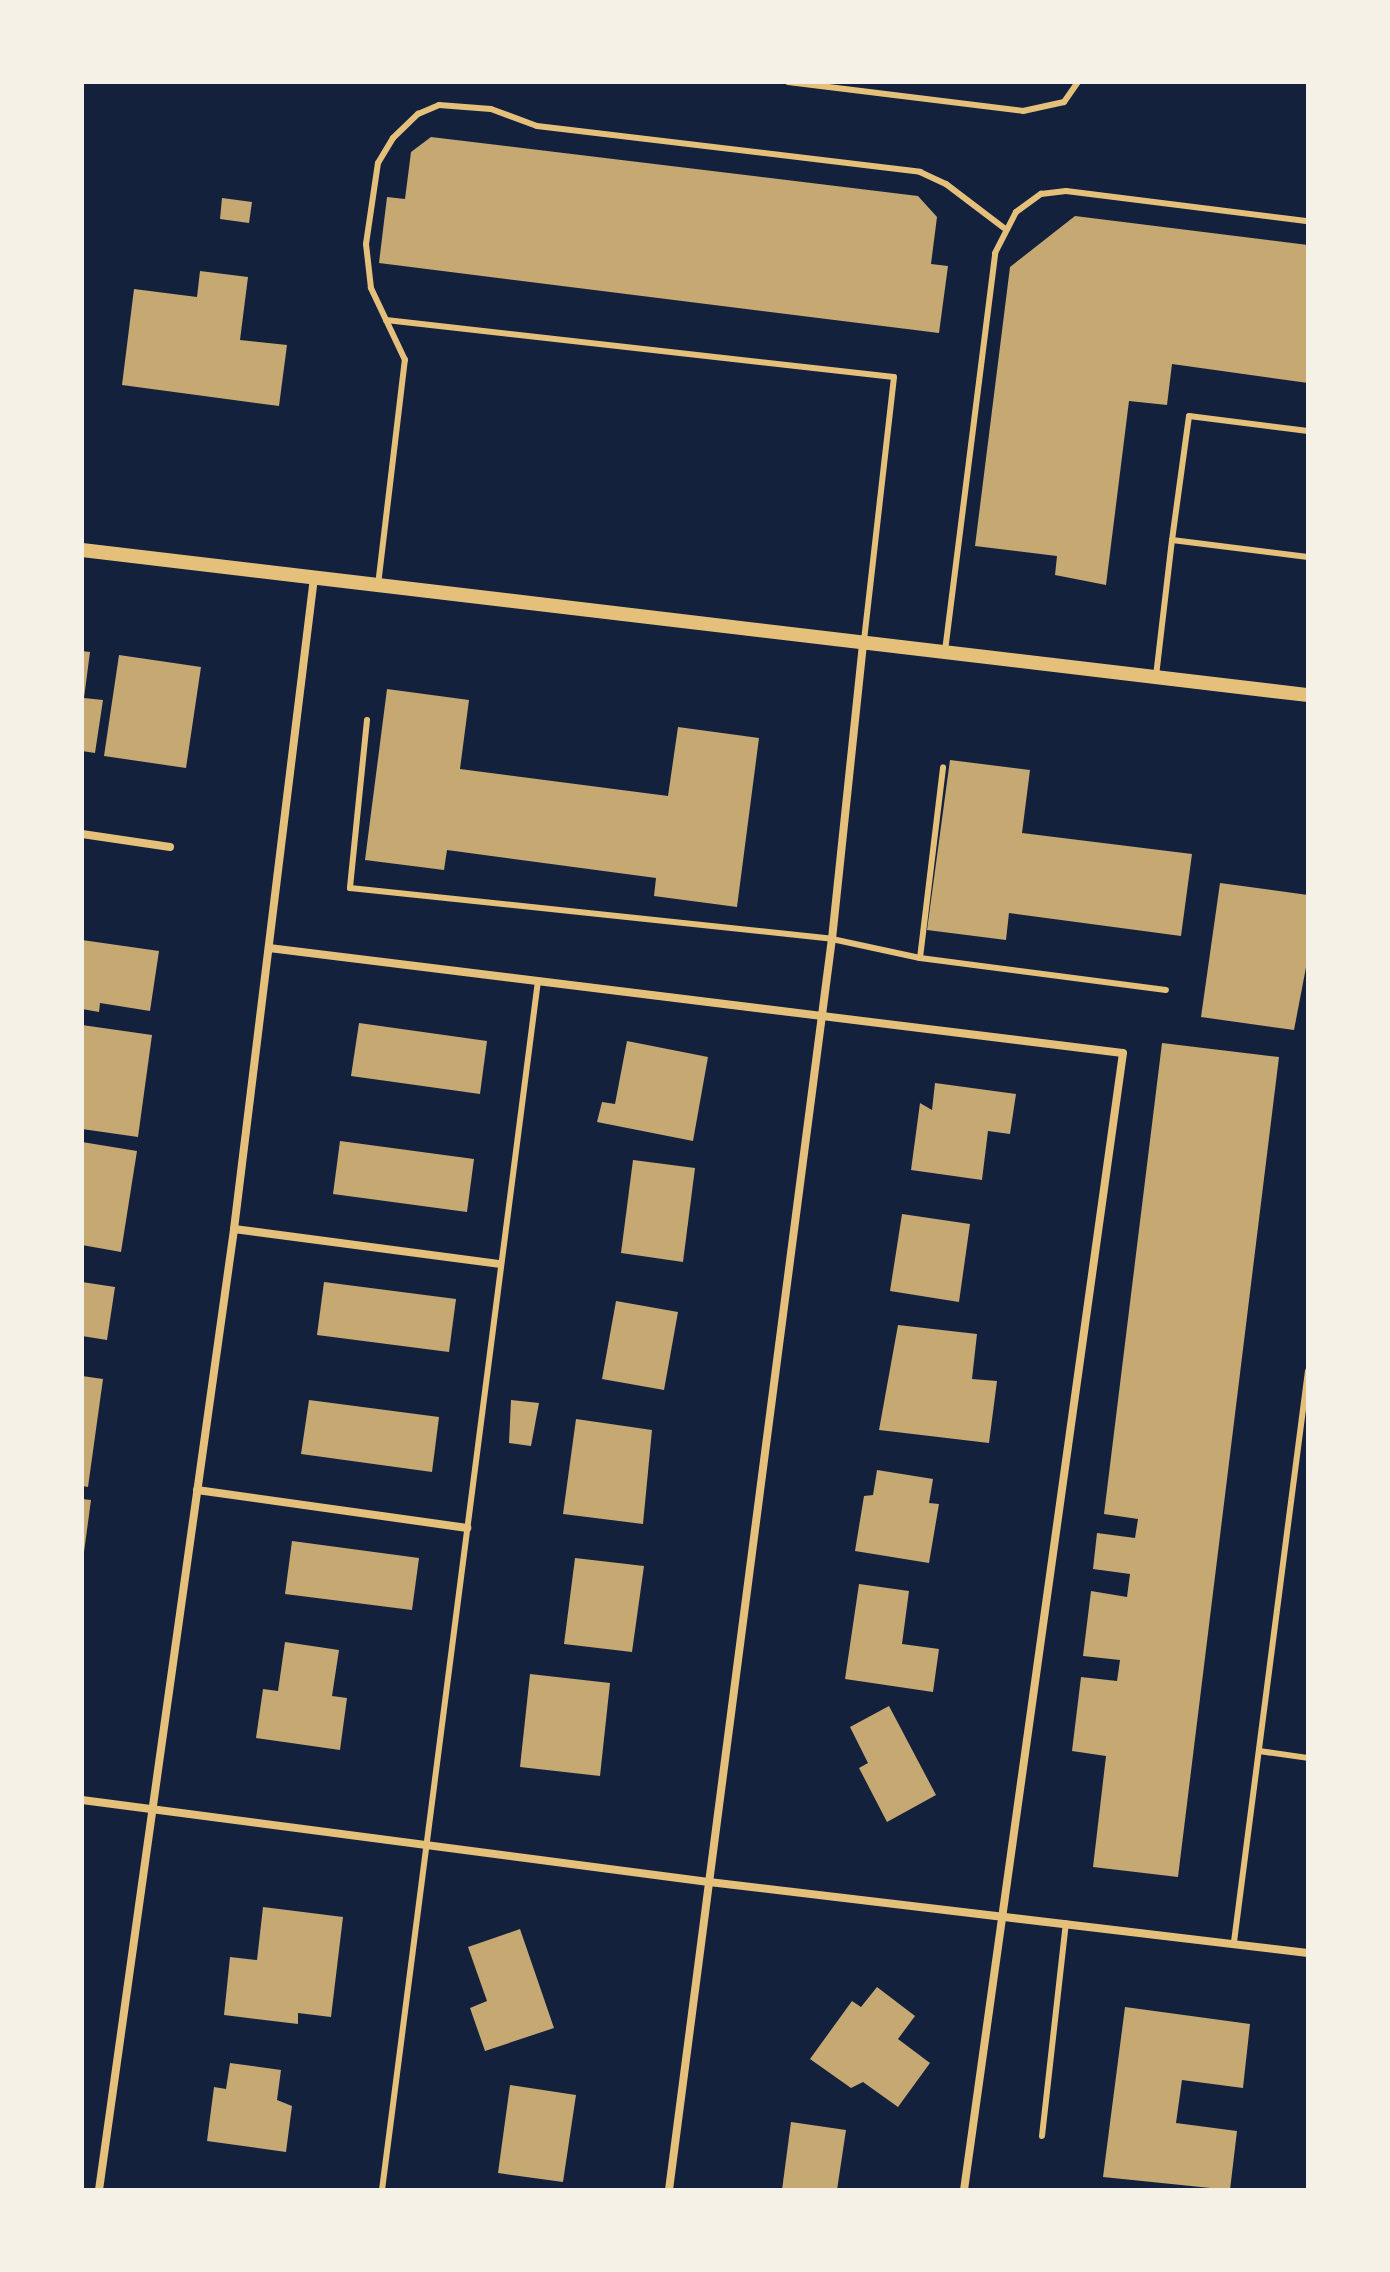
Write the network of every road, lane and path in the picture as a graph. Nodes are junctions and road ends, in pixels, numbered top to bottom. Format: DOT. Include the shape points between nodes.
graph roads {
  1 [pos="788,82"];
  2 [pos="1078,82"];
  3 [pos="1308,221"];
  4 [pos="1004,228"];
  5 [pos="386,320"];
  6 [pos="1308,431"];
  7 [pos="1172,540"];
  8 [pos="82,550"];
  9 [pos="1308,557"];
  10 [pos="314,577"];
  11 [pos="378,585"];
  12 [pos="863,646"];
  13 [pos="944,655"];
  14 [pos="1156,676"];
  15 [pos="1308,695"];
  16 [pos="367,720"];
  17 [pos="943,767"];
  18 [pos="82,834"];
  19 [pos="170,847"];
  20 [pos="832,939"];
  21 [pos="269,948"];
  22 [pos="920,958"];
  23 [pos="538,979"];
  24 [pos="1166,990"];
  25 [pos="821,1019"];
  26 [pos="234,1229"];
  27 [pos="499,1264"];
  28 [pos="1308,1371"];
  29 [pos="197,1490"];
  30 [pos="467,1528"];
  31 [pos="1259,1751"];
  32 [pos="1308,1758"];
  33 [pos="82,1800"];
  34 [pos="150,1808"];
  35 [pos="429,1845"];
  36 [pos="709,1882"];
  37 [pos="1001,1917"];
  38 [pos="1066,1923"];
  39 [pos="1234,1942"];
  40 [pos="1308,1953"];
  41 [pos="1042,2136"];
  42 [pos="99,2190"];
  43 [pos="382,2190"];
  44 [pos="669,2190"];
  45 [pos="964,2190"];
  1 -- 2 [label="lane" via="1023,111 1064,102"];
  3 -- 4 [label="lane" via="1053,191 1028,203"];
  4 -- 5 [label="lane" via="946,184 920,172 537,126 491,109 439,105 418,114 393,138 375,176 365,258"];
  4 -- 13 [label="lane" via="995,253"];
  5 -- 11 [label="lane" via="405,360 405,374"];
  5 -- 12 [label="lane" via="894,377"];
  6 -- 7 [label="lane" via="1189,416"];
  7 -- 9 [label="lane"];
  7 -- 14 [label="lane"];
  8 -- 10 [label="street"];
  10 -- 11 [label="street"];
  10 -- 21 [label="street"];
  11 -- 12 [label="street"];
  12 -- 13 [label="street"];
  12 -- 20 [label="street"];
  13 -- 14 [label="street"];
  14 -- 15 [label="street"];
  16 -- 20 [label="lane" via="350,888"];
  17 -- 22 [label="lane"];
  18 -- 19 [label="street"];
  20 -- 22 [label="lane"];
  20 -- 25 [label="street"];
  21 -- 23 [label="street"];
  21 -- 26 [label="street"];
  22 -- 24 [label="lane"];
  23 -- 25 [label="street"];
  23 -- 27 [label="lane"];
  25 -- 36 [label="street"];
  25 -- 37 [label="street" via="1123,1053"];
  26 -- 27 [label="street"];
  26 -- 29 [label="street"];
  27 -- 30 [label="lane"];
  28 -- 31 [label="lane"];
  29 -- 30 [label="street"];
  29 -- 34 [label="street"];
  30 -- 35 [label="lane"];
  31 -- 32 [label="lane"];
  31 -- 39 [label="lane"];
  33 -- 34 [label="street"];
  34 -- 35 [label="street"];
  34 -- 42 [label="street"];
  35 -- 36 [label="street"];
  35 -- 43 [label="lane"];
  36 -- 37 [label="street"];
  36 -- 44 [label="street"];
  37 -- 38 [label="street"];
  37 -- 45 [label="street"];
  38 -- 39 [label="street"];
  38 -- 41 [label="lane"];
  39 -- 40 [label="street"];
}
